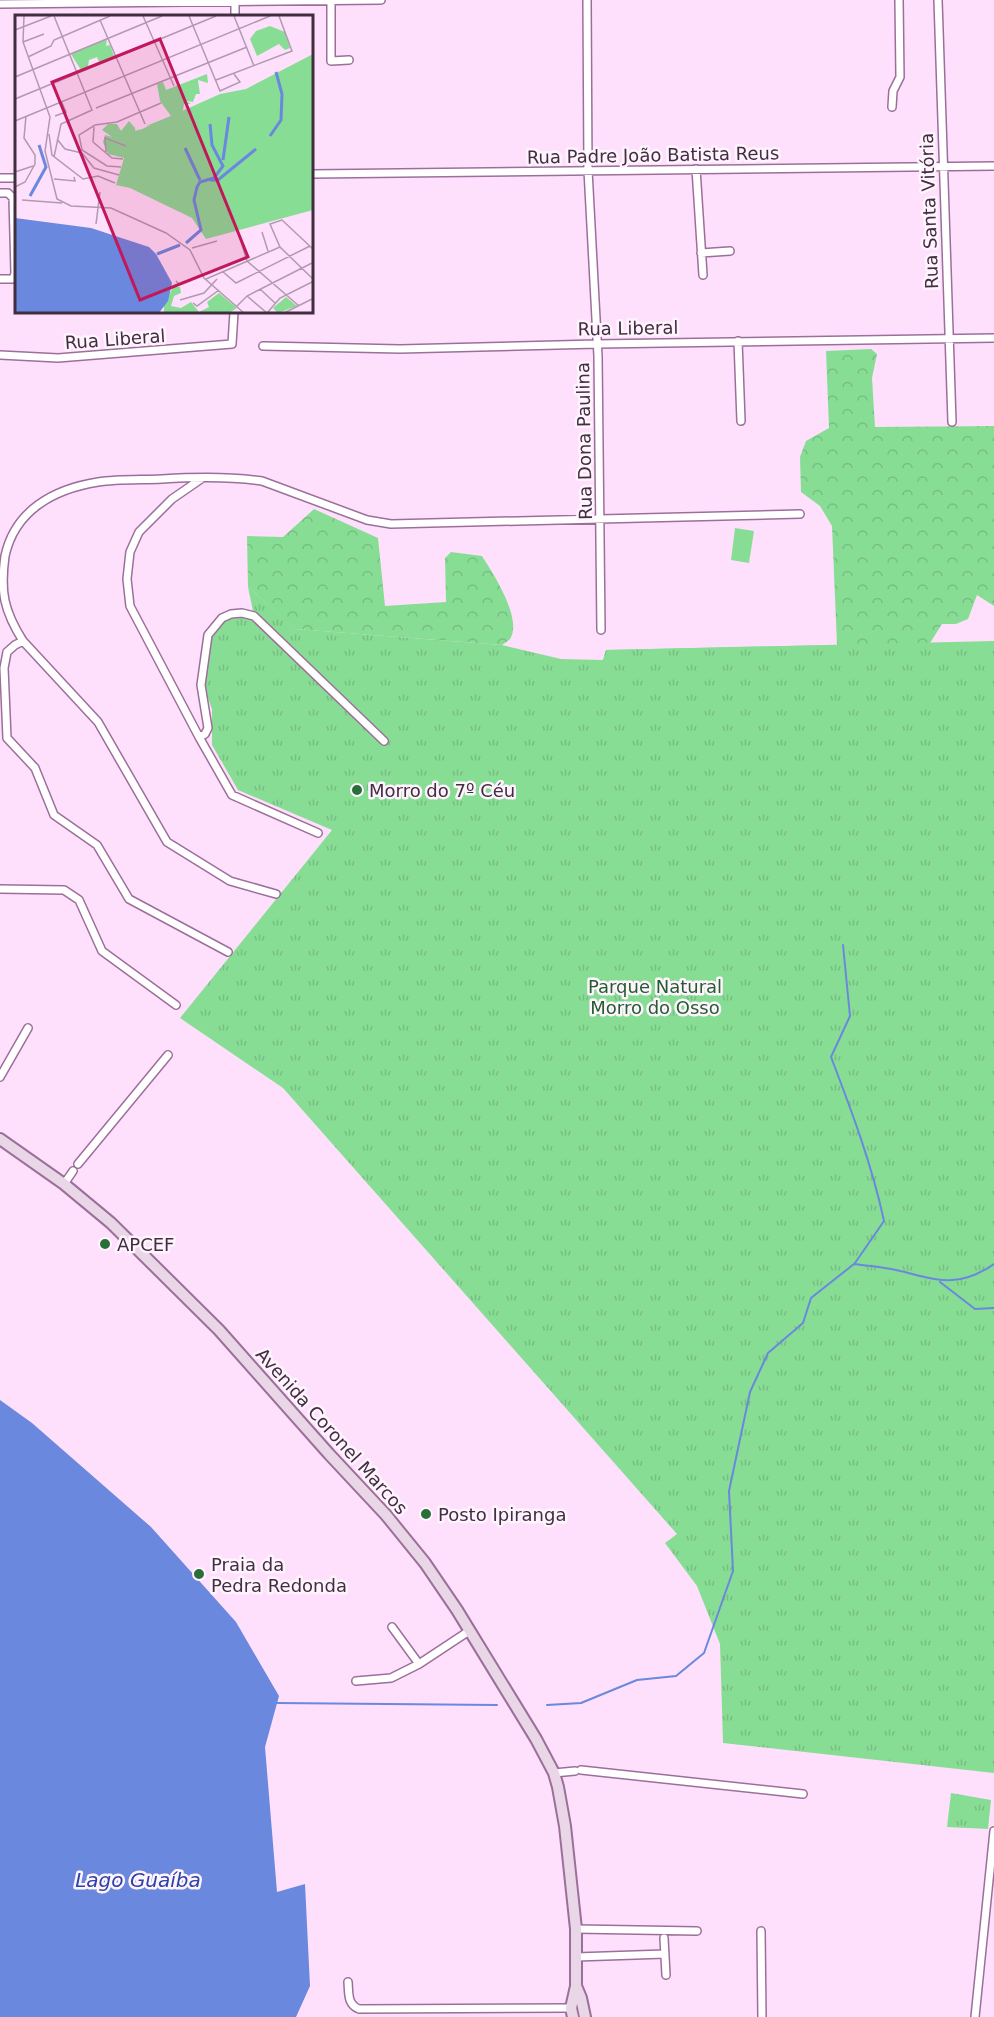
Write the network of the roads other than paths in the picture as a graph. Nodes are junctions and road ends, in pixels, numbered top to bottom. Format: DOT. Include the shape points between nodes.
graph roads {
  1 [pos="332,0"];
  2 [pos="381,0"];
  3 [pos="587,0"];
  4 [pos="899,0"];
  5 [pos="938,0"];
  6 [pos="235,1"];
  7 [pos="34,2"];
  8 [pos="0,4"];
  9 [pos="350,60"];
  10 [pos="892,107"];
  11 [pos="942,166"];
  12 [pos="994,166"];
  13 [pos="696,169"];
  14 [pos="588,170"];
  15 [pos="314,174"];
  16 [pos="0,194"];
  17 [pos="730,251"];
  18 [pos="701,253"];
  19 [pos="703,275"];
  20 [pos="0,279"];
  21 [pos="234,314"];
  22 [pos="948,338"];
  23 [pos="994,338"];
  24 [pos="738,341"];
  25 [pos="597,344"];
  26 [pos="262,346"];
  27 [pos="0,355"];
  28 [pos="741,422"];
  29 [pos="952,422"];
  30 [pos="203,477"];
  31 [pos="800,514"];
  32 [pos="599,518"];
  33 [pos="601,630"];
  34 [pos="24,641"];
  35 [pos="4,650"];
  36 [pos="199,738"];
  37 [pos="384,741"];
  38 [pos="318,833"];
  39 [pos="0,890"];
  40 [pos="276,894"];
  41 [pos="228,952"];
  42 [pos="176,1005"];
  43 [pos="28,1028"];
  44 [pos="168,1055"];
  45 [pos="0,1077"];
  46 [pos="0,1139"];
  47 [pos="64,1185"];
  48 [pos="392,1627"];
  49 [pos="469,1631"];
  50 [pos="419,1664"];
  51 [pos="356,1681"];
  52 [pos="554,1773"];
  53 [pos="803,1794"];
  54 [pos="994,1831"];
  55 [pos="576,1929"];
  56 [pos="697,1931"];
  57 [pos="761,1931"];
  58 [pos="664,1938"];
  59 [pos="666,1954"];
  60 [pos="576,1957"];
  61 [pos="666,1976"];
  62 [pos="348,1982"];
  63 [pos="576,1986"];
  64 [pos="572,2012"];
  65 [pos="585,2017"];
  66 [pos="762,2017"];
  67 [pos="975,2017"];
  1 -- 2 [label="street"];
  1 -- 6 [label="street"];
  1 -- 9 [label="street" via="331,60"];
  3 -- 14 [label="street, Rua Dona Paulina"];
  4 -- 10 [label="street" via="900,77 893,91"];
  5 -- 11 [label="street, Rua Santa Vitória"];
  6 -- 7 [label="street"];
  7 -- 8 [label="street"];
  11 -- 12 [label="street, Rua Padre João Batista Reus"];
  11 -- 13 [label="street, Rua Padre João Batista Reus"];
  11 -- 22 [label="street, Rua Santa Vitória"];
  13 -- 14 [label="street, Rua Padre João Batista Reus"];
  13 -- 18 [label="street"];
  14 -- 15 [label="street, Rua Padre João Batista Reus"];
  14 -- 25 [label="street, Rua Dona Paulina"];
  16 -- 20 [label="street" via="8,193 13,198 15,273 13,279"];
  17 -- 18 [label="street"];
  18 -- 19 [label="street"];
  21 -- 27 [label="street, Rua Liberal" via="232,344 58,358"];
  22 -- 23 [label="street, Rua Liberal"];
  22 -- 24 [label="street, Rua Liberal"];
  22 -- 29 [label="street, Rua Santa Vitória"];
  24 -- 25 [label="street, Rua Liberal"];
  24 -- 28 [label="street"];
  25 -- 26 [label="street, Rua Liberal" via="400,349"];
  25 -- 32 [label="street, Rua Dona Paulina"];
  30 -- 32 [label="street" via="261,481 367,520 391,524"];
  30 -- 34 [label="street" via="98,482 39,503 19,522 2,568 1,594"];
  30 -- 36 [label="street" via="172,499 139,532 130,552 127,579 130,606"];
  31 -- 32 [label="street"];
  32 -- 33 [label="street, Rua Dona Paulina"];
  34 -- 35 [label="street"];
  34 -- 40 [label="street" via="98,722 167,842 230,881"];
  35 -- 41 [label="street" via="7,738 35,768 54,815 97,845 130,900"];
  36 -- 37 [label="street" via="208,728 201,685 208,635 222,618 242,613 254,616"];
  36 -- 38 [label="street" via="232,795"];
  39 -- 42 [label="street" via="64,890 79,900 102,951"];
  43 -- 45 [label="street"];
  44 -- 47 [label="street"];
  46 -- 47 [label="main road, Avenida Coronel Marcos"];
  47 -- 49 [label="main road, Avenida Coronel Marcos" via="146,1256 259,1373 386,1515 425,1563"];
  48 -- 50 [label="street"];
  49 -- 50 [label="street"];
  49 -- 52 [label="main road, Avenida Coronel Marcos"];
  50 -- 51 [label="street" via="392,1678"];
  52 -- 53 [label="street" via="578,1770"];
  52 -- 55 [label="main road, Avenida Coronel Marcos" via="565,1827"];
  54 -- 67 [label="street"];
  55 -- 56 [label="street"];
  55 -- 60 [label="main road, Avenida Coronel Marcos"];
  57 -- 66 [label="street"];
  58 -- 59 [label="street"];
  59 -- 60 [label="street"];
  59 -- 61 [label="street"];
  60 -- 63 [label="main road, Avenida Coronel Marcos"];
  62 -- 64 [label="street" via="352,2006 359,2009"];
  63 -- 64 [label="main road, Avenida Coronel Marcos"];
  63 -- 65 [label="main road, Avenida Coronel Marcos"];
}
